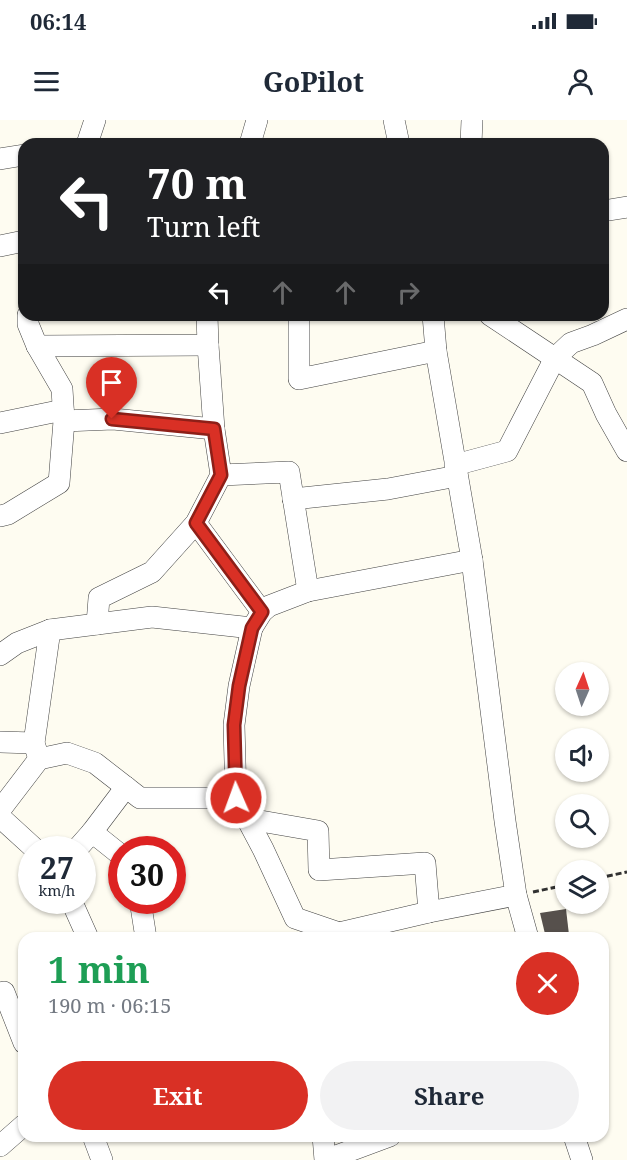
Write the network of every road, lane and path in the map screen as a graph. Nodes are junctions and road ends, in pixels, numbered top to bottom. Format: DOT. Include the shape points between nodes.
graph roads {
  1 [pos="94,120"];
  2 [pos="257,120"];
  3 [pos="394,120"];
  4 [pos="472,120"];
  5 [pos="89,138"];
  6 [pos="252,138"];
  7 [pos="398,138"];
  8 [pos="471,138"];
  9 [pos="18,156"];
  10 [pos="0,159"];
  11 [pos="627,207"];
  12 [pos="609,210"];
  13 [pos="18,242"];
  14 [pos="0,246"];
  15 [pos="627,319"];
  16 [pos="28,321"];
  17 [pos="207,321"];
  18 [pos="299,321"];
  19 [pos="434,321"];
  20 [pos="499,321"];
  21 [pos="208,345"];
  22 [pos="37,346"];
  23 [pos="436,351"];
  24 [pos="555,358"];
  25 [pos="64,415"];
  26 [pos="0,423"];
  27 [pos="214,429"];
  28 [pos="627,451"];
  29 [pos="456,470"];
  30 [pos="221,475"];
  31 [pos="293,499"];
  32 [pos="0,516"];
  33 [pos="196,523"];
  34 [pos="472,560"];
  35 [pos="308,591"];
  36 [pos="257,620"];
  37 [pos="97,624"];
  38 [pos="50,630"];
  39 [pos="0,655"];
  40 [pos="0,742"];
  41 [pos="37,751"];
  42 [pos="126,787"];
  43 [pos="236,798"];
  44 [pos="0,810"];
  45 [pos="0,817"];
  46 [pos="249,819"];
  47 [pos="92,832"];
  48 [pos="21,836"];
  49 [pos="88,836"];
  50 [pos="108,845"];
  51 [pos="627,872"];
  52 [pos="609,876"];
  53 [pos="555,887"];
  54 [pos="516,895"];
  55 [pos="429,912"];
  56 [pos="77,914"];
  57 [pos="142,914"];
  58 [pos="85,932"];
  59 [pos="145,932"];
  60 [pos="331,932"];
  61 [pos="351,932"];
  62 [pos="526,932"];
  63 [pos="0,993"];
  64 [pos="18,1028"];
  65 [pos="18,1130"];
  66 [pos="95,1142"];
  67 [pos="324,1142"];
  68 [pos="374,1142"];
  69 [pos="576,1142"];
  70 [pos="0,1146"];
  71 [pos="102,1160"];
  72 [pos="582,1160"];
  1 -- 5 [label="street"];
  2 -- 6 [label="street"];
  3 -- 7 [label="street"];
  4 -- 8 [label="street"];
  9 -- 10 [label="street"];
  11 -- 12 [label="street"];
  13 -- 14 [label="street"];
  15 -- 24 [label="street" via="570,343"];
  16 -- 22 [label="street"];
  17 -- 21 [label="street"];
  18 -- 23 [label="street" via="299,379"];
  19 -- 23 [label="street"];
  20 -- 24 [label="street"];
  21 -- 22 [label="street"];
  21 -- 27 [label="street"];
  22 -- 25 [label="street" via="62,389"];
  23 -- 29 [label="street"];
  24 -- 28 [label="street" via="592,383"];
  24 -- 29 [label="street" via="507,452"];
  25 -- 26 [label="street"];
  25 -- 27 [label="street"];
  25 -- 32 [label="street" via="59,483"];
  27 -- 30 [label="street"];
  29 -- 31 [label="street" via="388,489"];
  29 -- 34 [label="street"];
  30 -- 31 [label="street" via="289,472"];
  30 -- 33 [label="street"];
  31 -- 35 [label="street"];
  33 -- 36 [label="street"];
  33 -- 37 [label="street" via="152,572 99,598"];
  34 -- 35 [label="street"];
  34 -- 54 [label="street"];
  35 -- 36 [label="street" via="269,606"];
  36 -- 37 [label="street" via="152,617"];
  36 -- 43 [label="street" via="239,686 234,725"];
  37 -- 38 [label="street"];
  38 -- 39 [label="street" via="17,643"];
  38 -- 41 [label="street"];
  40 -- 41 [label="street"];
  41 -- 42 [label="street" via="66,753 95,763"];
  41 -- 44 [label="street"];
  42 -- 43 [label="street" via="140,798"];
  42 -- 47 [label="street"];
  43 -- 46 [label="street"];
  45 -- 48 [label="street"];
  46 -- 55 [label="street" via="318,831 319,870 425,863"];
  46 -- 60 [label="street" via="295,918"];
  47 -- 49 [label="street"];
  47 -- 50 [label="street"];
  51 -- 52 [label="path"];
  53 -- 54 [label="path"];
  54 -- 55 [label="street"];
  54 -- 62 [label="street"];
  55 -- 61 [label="street"];
  56 -- 58 [label="street"];
  57 -- 59 [label="street"];
  63 -- 64 [label="street" via="4,992"];
  65 -- 70 [label="street"];
  66 -- 71 [label="street"];
  67 -- 68 [label="street" via="326,1160"];
  69 -- 72 [label="street"];
}
